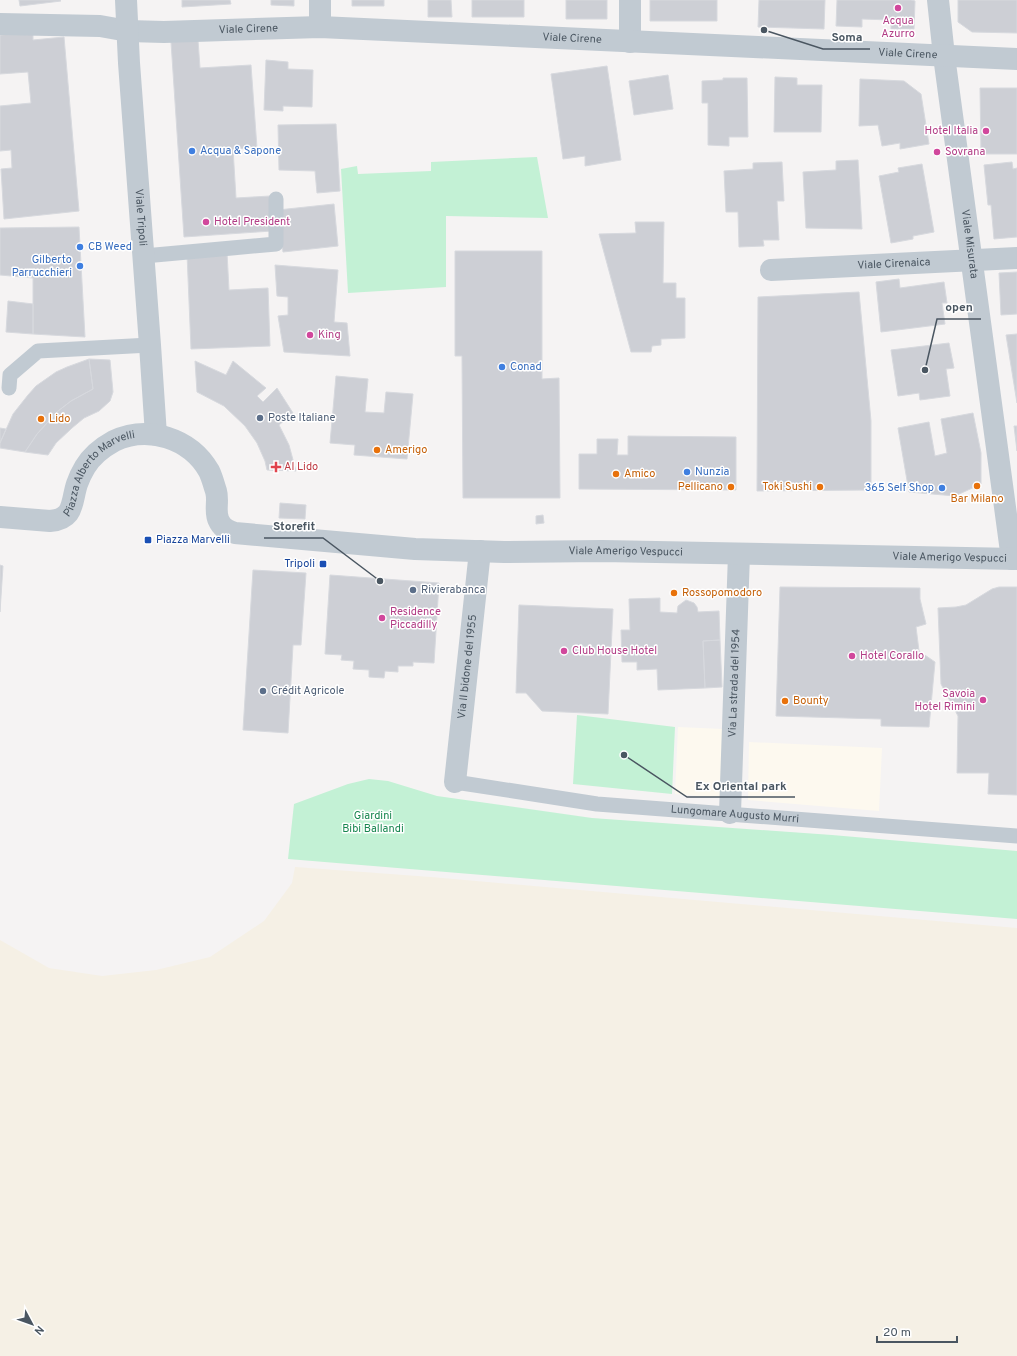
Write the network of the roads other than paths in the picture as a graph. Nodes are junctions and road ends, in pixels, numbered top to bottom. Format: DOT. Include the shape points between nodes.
graph roads {
  1 [pos="126,0"];
  2 [pos="320,0"];
  3 [pos="630,0"];
  4 [pos="938,0"];
  5 [pos="0,24"];
  6 [pos="320,27"];
  7 [pos="128,31"];
  8 [pos="630,42"];
  9 [pos="944,56"];
  10 [pos="1017,59"];
  11 [pos="276,199"];
  12 [pos="144,256"];
  13 [pos="1017,258"];
  14 [pos="971,259"];
  15 [pos="772,270"];
  16 [pos="150,345"];
  17 [pos="9,388"];
  18 [pos="156,435"];
  19 [pos="0,517"];
  20 [pos="236,533"];
  21 [pos="480,551"];
  22 [pos="739,554"];
  23 [pos="1014,559"];
  24 [pos="455,782"];
  25 [pos="730,813"];
  26 [pos="1017,836"];
  1 -- 7 [label="street, Viale Tripoli"];
  2 -- 6 [label="street"];
  3 -- 8 [label="street"];
  4 -- 9 [label="street, Viale Misurata"];
  5 -- 7 [label="street, Viale Cirene" via="100,26"];
  6 -- 7 [label="street, Viale Cirene"];
  6 -- 8 [label="street, Viale Cirene"];
  7 -- 12 [label="street, Viale Tripoli"];
  8 -- 9 [label="street, Viale Cirene"];
  9 -- 10 [label="street, Viale Cirene"];
  9 -- 14 [label="street, Viale Misurata"];
  11 -- 12 [label="lane" via="276,244"];
  12 -- 16 [label="street, Viale Tripoli"];
  13 -- 14 [label="street, Viale Cirenaica"];
  14 -- 15 [label="street, Viale Cirenaica"];
  14 -- 23 [label="street, Viale Misurata"];
  16 -- 17 [label="lane" via="38,350 10,375"];
  16 -- 18 [label="street, Viale Tripoli"];
  18 -- 19 [label="street, Piazza Alberto Marvelli" via="143,434 121,438 91,459 77,484 69,513 63,518 50,520"];
  18 -- 20 [label="street, Piazza Alberto Marvelli" via="174,440 195,453 209,471 216,493 219,522 223,528"];
  20 -- 21 [label="street, Viale Amerigo Vespucci" via="415,549"];
  21 -- 22 [label="street, Viale Amerigo Vespucci"];
  21 -- 24 [label="street, Via Il bidone del 1955"];
  22 -- 23 [label="street, Viale Amerigo Vespucci"];
  22 -- 25 [label="street, Via La strada del 1954"];
  24 -- 25 [label="lane, Lungomare Augusto Murri" via="597,804"];
  25 -- 26 [label="lane, Lungomare Augusto Murri"];
}
